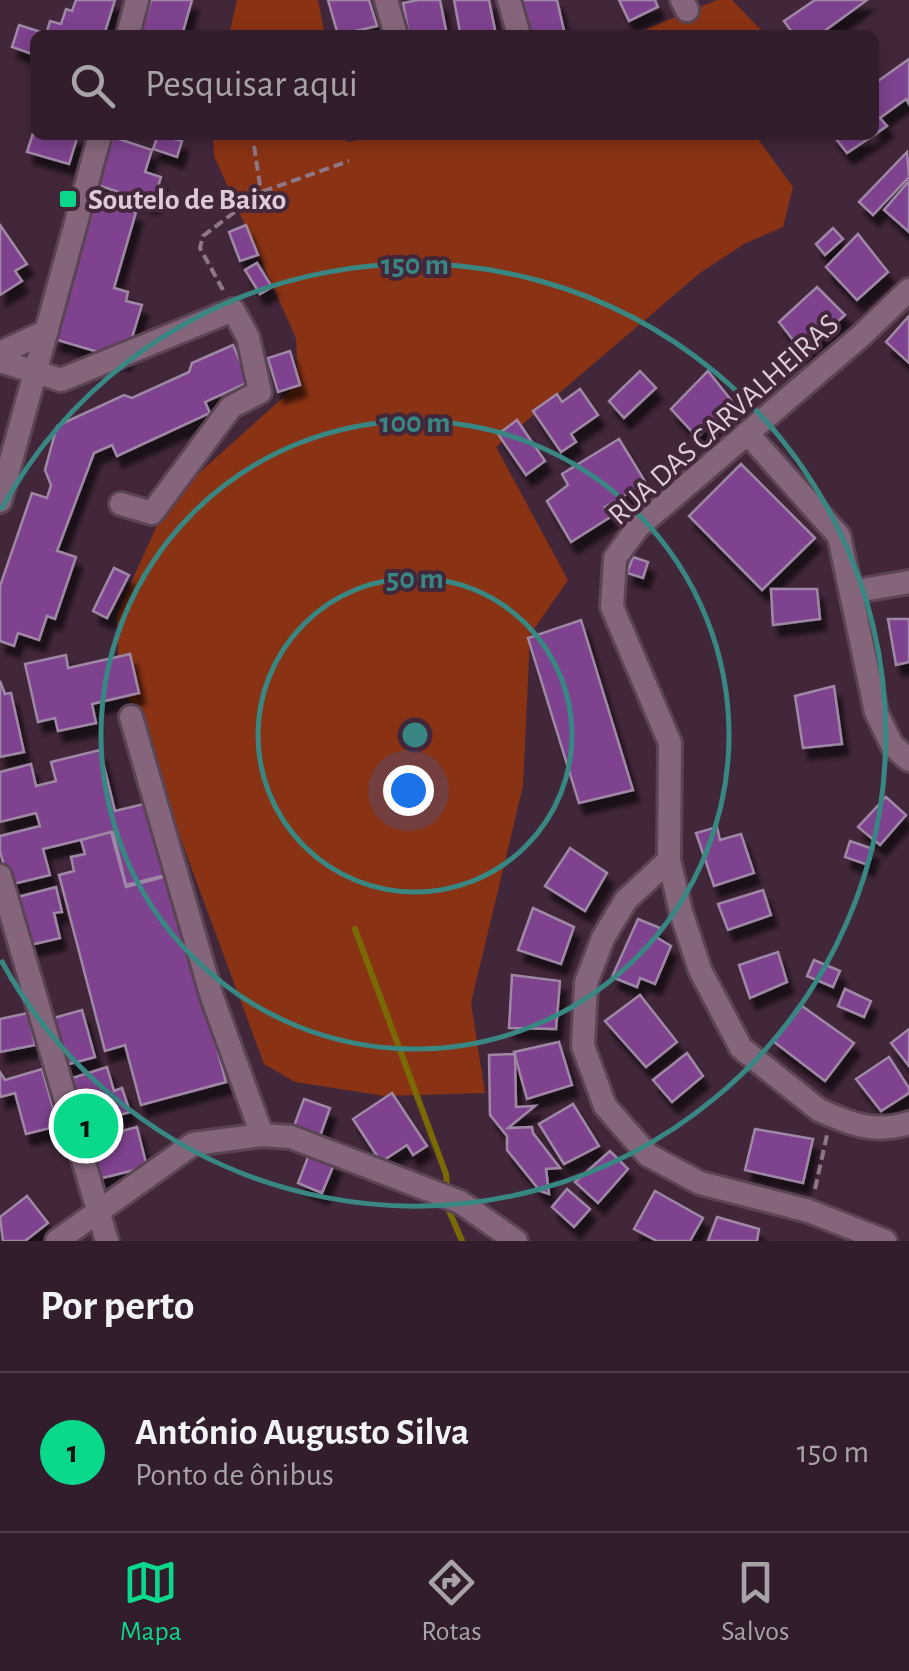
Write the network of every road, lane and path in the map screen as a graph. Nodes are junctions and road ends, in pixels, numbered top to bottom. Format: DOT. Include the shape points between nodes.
graph roads {
  1 [pos="137,0"];
  2 [pos="386,0"];
  3 [pos="509,0"];
  4 [pos="129,30"];
  5 [pos="395,30"];
  6 [pos="518,30"];
  7 [pos="99,140"];
  8 [pos="254,146"];
  9 [pos="349,161"];
  10 [pos="261,192"];
  11 [pos="909,290"];
  12 [pos="233,310"];
  13 [pos="47,332"];
  14 [pos="0,354"];
  15 [pos="0,361"];
  16 [pos="36,370"];
  17 [pos="748,433"];
  18 [pos="0,501"];
  19 [pos="121,504"];
  20 [pos="909,582"];
  21 [pos="851,592"];
  22 [pos="131,718"];
  23 [pos="909,760"];
  24 [pos="669,860"];
  25 [pos="0,876"];
  26 [pos="909,1123"];
  27 [pos="829,1129"];
  28 [pos="262,1135"];
  29 [pos="812,1199"];
  30 [pos="96,1211"];
  31 [pos="57,1241"];
  32 [pos="107,1241"];
  33 [pos="516,1241"];
  34 [pos="885,1241"];
  1 -- 4 [label="street"];
  2 -- 5 [label="street"];
  3 -- 6 [label="street"];
  7 -- 13 [label="street"];
  8 -- 10 [label="path"];
  9 -- 10 [label="path"];
  10 -- 12 [label="path" via="203,236 200,248"];
  11 -- 17 [label="street, RUA DAS CARVALHEIRAS"];
  12 -- 16 [label="street" via="61,380"];
  12 -- 19 [label="street" via="248,337 260,392 230,407 152,513"];
  13 -- 14 [label="street"];
  13 -- 16 [label="street"];
  15 -- 16 [label="street"];
  16 -- 18 [label="street"];
  17 -- 21 [label="street" via="839,536"];
  17 -- 24 [label="street, RUA DAS CARVALHEIRAS" via="638,528 615,558 612,607 670,743"];
  20 -- 21 [label="street"];
  21 -- 23 [label="street" via="876,712"];
  22 -- 28 [label="street" via="212,997"];
  24 -- 26 [label="street, RUA DAS CARVALHEIRAS" via="700,970 742,1048 819,1110 845,1122 859,1128"];
  24 -- 34 [label="street" via="626,900 586,983 583,1046 606,1106 648,1155 700,1184 810,1211"];
  25 -- 30 [label="street"];
  27 -- 29 [label="path"];
  28 -- 30 [label="street" via="193,1144"];
  28 -- 33 [label="street" via="291,1137 460,1202"];
  30 -- 31 [label="street"];
  30 -- 32 [label="street"];
}
